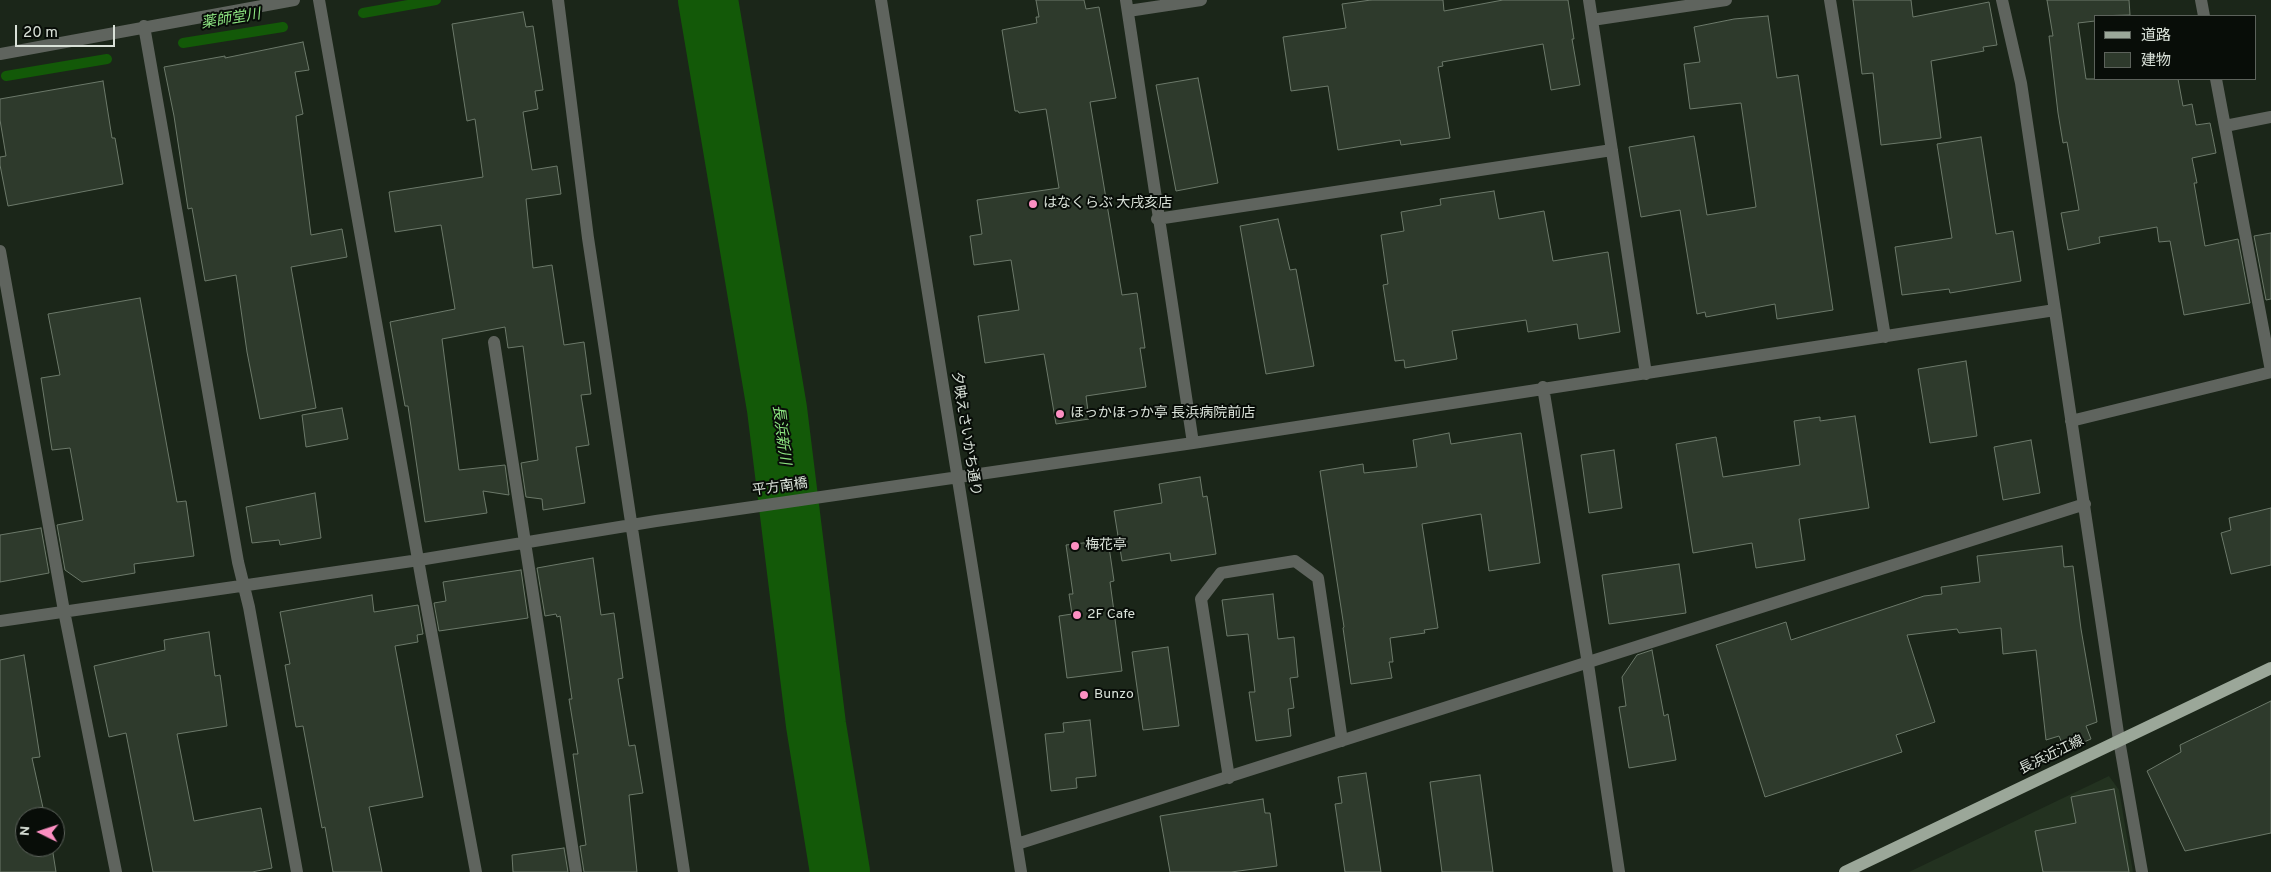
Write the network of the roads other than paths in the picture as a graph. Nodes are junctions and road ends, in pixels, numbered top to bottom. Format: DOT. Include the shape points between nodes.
graph roads {
  1 [pos="294,0"];
  2 [pos="318,0"];
  3 [pos="558,0"];
  4 [pos="881,0"];
  5 [pos="1201,0"];
  6 [pos="1589,0"];
  7 [pos="1726,0"];
  8 [pos="1830,0"];
  9 [pos="2002,0"];
  10 [pos="2201,0"];
  11 [pos="1127,5"];
  12 [pos="2204,15"];
  13 [pos="1592,20"];
  14 [pos="144,26"];
  15 [pos="0,54"];
  16 [pos="2216,80"];
  17 [pos="2271,117"];
  18 [pos="2225,126"];
  19 [pos="1612,150"];
  20 [pos="1157,219"];
  21 [pos="0,251"];
  22 [pos="2055,310"];
  23 [pos="1885,337"];
  24 [pos="494,342"];
  25 [pos="2271,372"];
  26 [pos="1646,374"];
  27 [pos="1543,387"];
  28 [pos="2071,420"];
  29 [pos="1193,443"];
  30 [pos="957,477"];
  31 [pos="2085,504"];
  32 [pos="632,525"];
  33 [pos="525,543"];
  34 [pos="419,560"];
  35 [pos="243,585"];
  36 [pos="64,611"];
  37 [pos="0,621"];
  38 [pos="1588,664"];
  39 [pos="2271,668"];
  40 [pos="2119,740"];
  41 [pos="1342,741"];
  42 [pos="1228,778"];
  43 [pos="1017,844"];
  44 [pos="116,872"];
  45 [pos="297,872"];
  46 [pos="476,872"];
  47 [pos="576,872"];
  48 [pos="684,872"];
  49 [pos="1021,872"];
  50 [pos="1619,872"];
  51 [pos="1845,872"];
  52 [pos="2142,872"];
  1 -- 14 [label="street"];
  2 -- 34 [label="street"];
  3 -- 32 [label="street" via="588,238"];
  4 -- 30 [label="street, 夕映えさいかち通り"];
  5 -- 11 [label="street"];
  6 -- 13 [label="street"];
  7 -- 13 [label="street"];
  8 -- 23 [label="street"];
  9 -- 22 [label="street" via="2021,83"];
  10 -- 12 [label="street"];
  11 -- 20 [label="street"];
  13 -- 19 [label="street"];
  14 -- 15 [label="street"];
  14 -- 35 [label="street"];
  16 -- 18 [label="street"];
  17 -- 18 [label="street"];
  18 -- 25 [label="street"];
  19 -- 20 [label="street"];
  19 -- 26 [label="street"];
  20 -- 29 [label="street"];
  21 -- 36 [label="street"];
  22 -- 23 [label="street, 平方南橋"];
  22 -- 28 [label="street"];
  23 -- 26 [label="street, 平方南橋"];
  24 -- 33 [label="street"];
  25 -- 28 [label="street"];
  26 -- 27 [label="street, 平方南橋"];
  27 -- 29 [label="street, 平方南橋"];
  27 -- 38 [label="street"];
  28 -- 31 [label="street"];
  29 -- 30 [label="street, 平方南橋"];
  30 -- 32 [label="street, 平方南橋"];
  30 -- 43 [label="street, 夕映えさいかち通り"];
  31 -- 38 [label="street"];
  31 -- 40 [label="street"];
  32 -- 33 [label="street, 平方南橋"];
  32 -- 48 [label="street"];
  33 -- 34 [label="street, 平方南橋"];
  33 -- 47 [label="street"];
  34 -- 35 [label="street, 平方南橋"];
  34 -- 46 [label="street"];
  35 -- 36 [label="street, 平方南橋"];
  35 -- 45 [label="street"];
  36 -- 37 [label="street, 平方南橋"];
  36 -- 44 [label="street"];
  38 -- 41 [label="street"];
  38 -- 50 [label="street"];
  39 -- 40 [label="main road, 長浜近江線"];
  40 -- 51 [label="main road, 長浜近江線"];
  40 -- 52 [label="street"];
  41 -- 42 [label="street"];
  41 -- 42 [label="street" via="1318,578 1295,561 1221,573 1201,599"];
  42 -- 43 [label="street"];
  43 -- 49 [label="street, 夕映えさいかち通り"];
}
